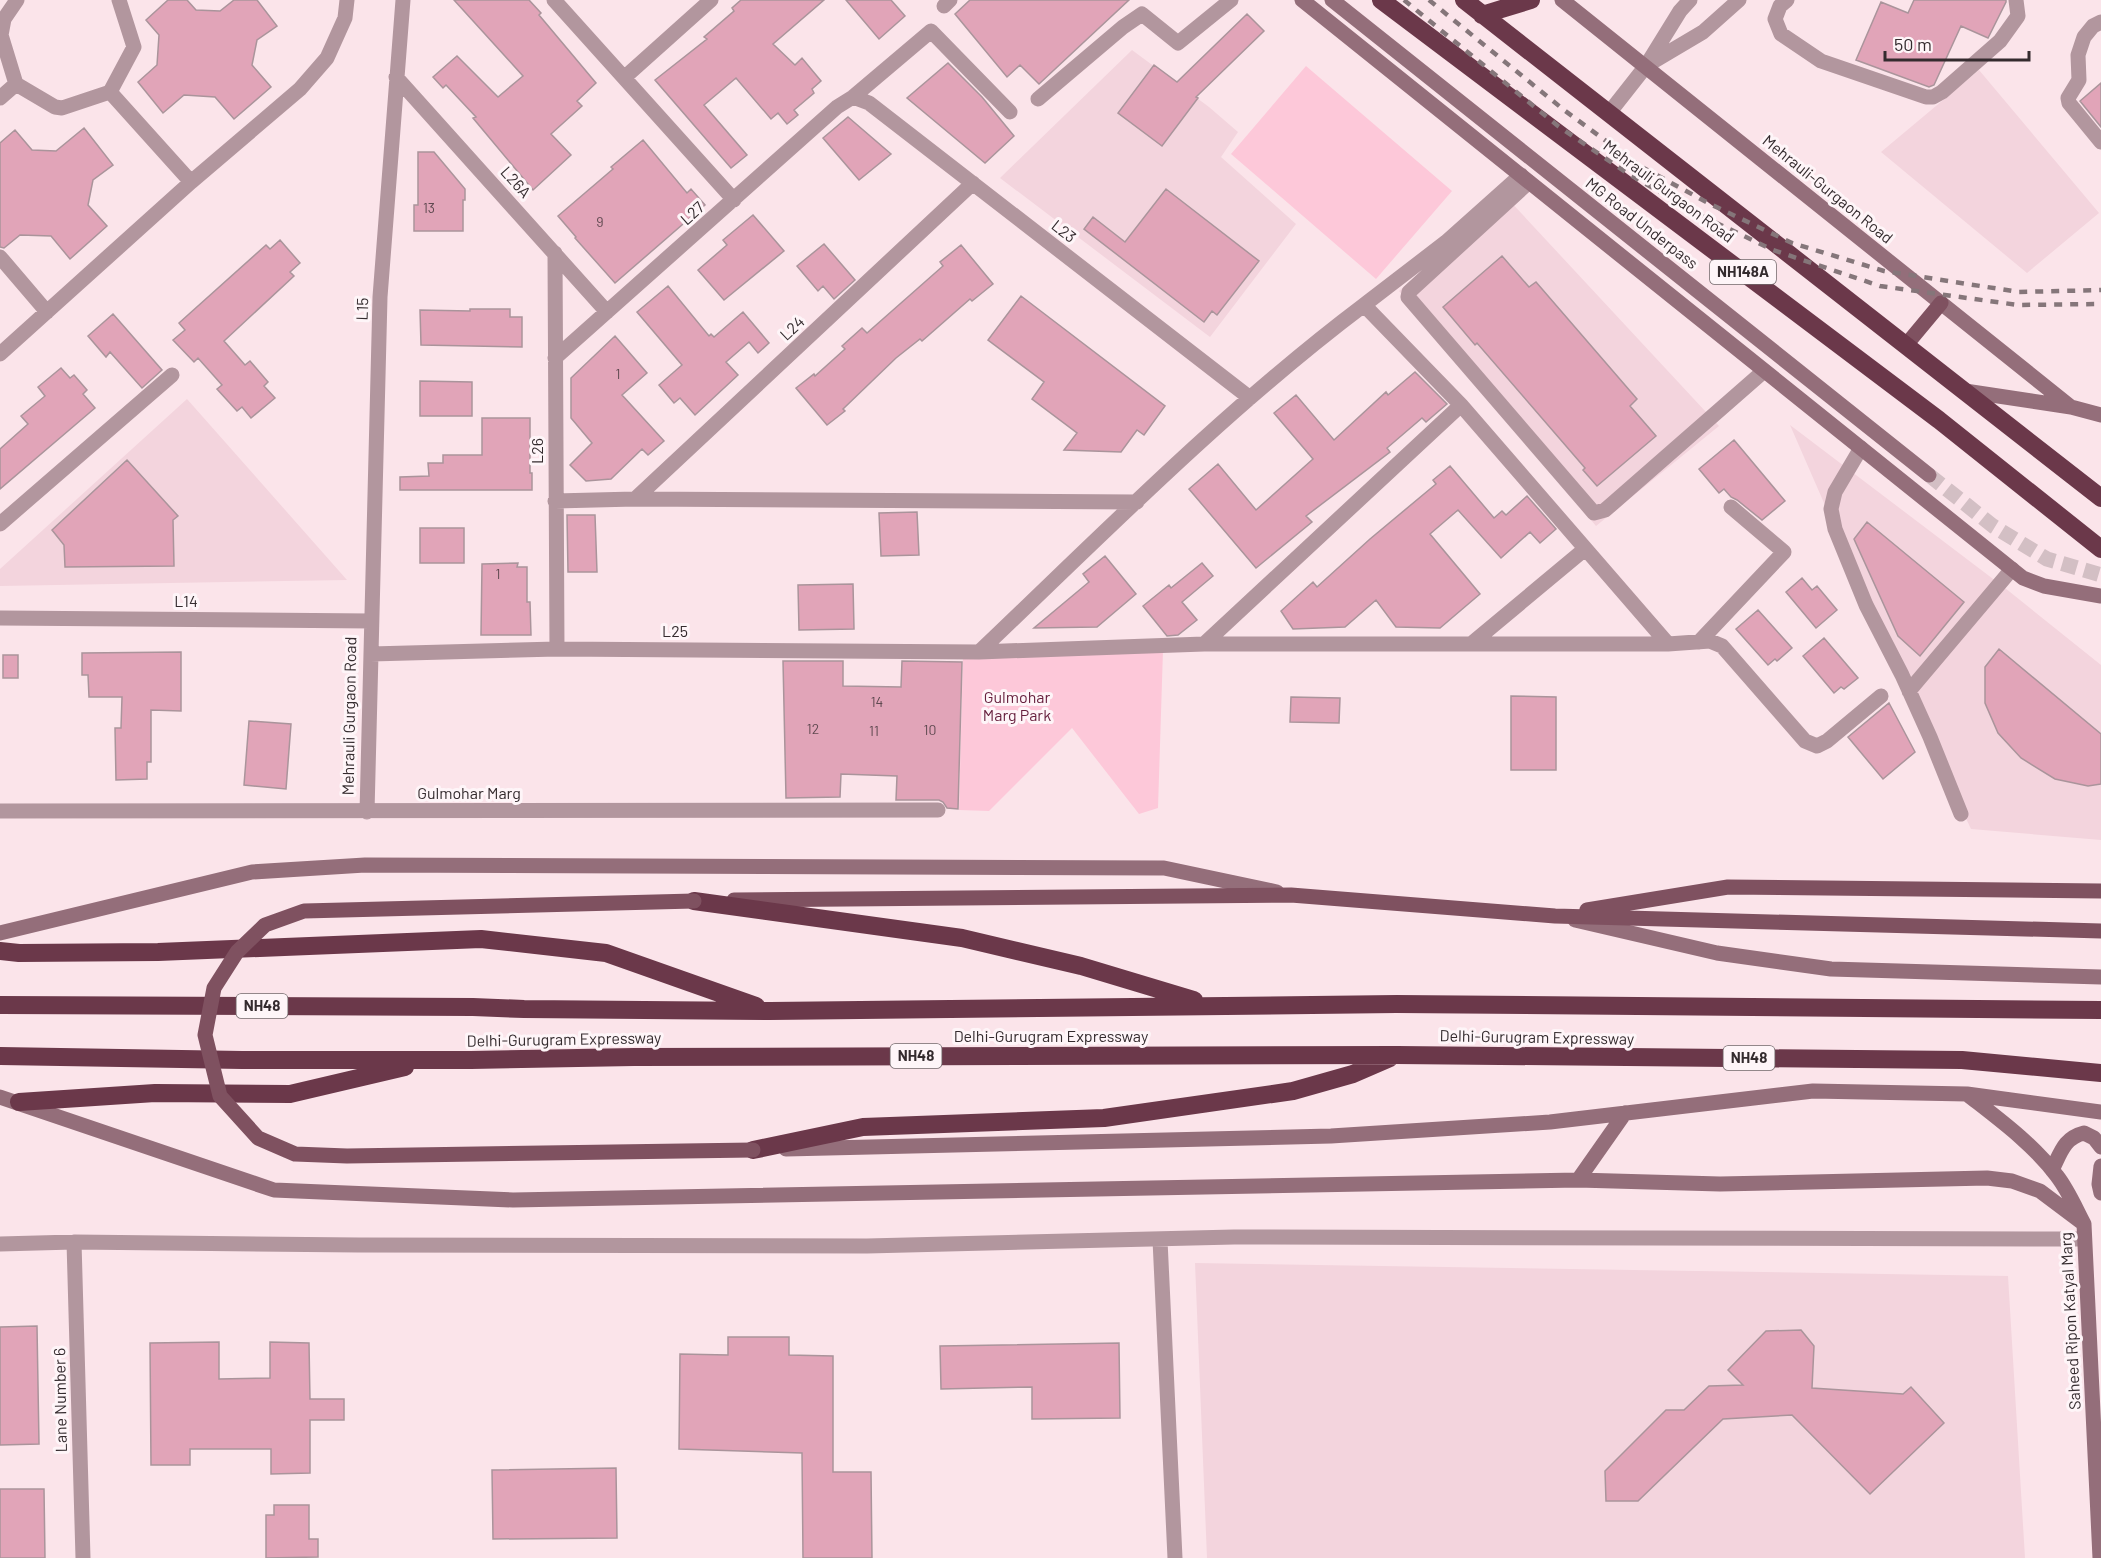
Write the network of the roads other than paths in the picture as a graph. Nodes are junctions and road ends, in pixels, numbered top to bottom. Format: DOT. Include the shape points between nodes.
graph roads {
  1 [pos="17,0"];
  2 [pos="119,0"];
  3 [pos="347,0"];
  4 [pos="403,0"];
  5 [pos="554,0"];
  6 [pos="711,0"];
  7 [pos="1231,0"];
  8 [pos="1302,0"];
  9 [pos="1332,0"];
  10 [pos="1381,0"];
  11 [pos="1464,0"];
  12 [pos="1531,0"];
  13 [pos="1562,0"];
  14 [pos="1690,0"];
  15 [pos="1739,0"];
  16 [pos="1787,0"];
  17 [pos="2016,0"];
  18 [pos="1482,15"];
  19 [pos="2101,22"];
  20 [pos="1646,66"];
  21 [pos="396,77"];
  22 [pos="625,77"];
  23 [pos="16,84"];
  24 [pos="110,92"];
  25 [pos="853,97"];
  26 [pos="0,98"];
  27 [pos="1038,99"];
  28 [pos="1010,112"];
  29 [pos="1609,113"];
  30 [pos="2101,142"];
  31 [pos="1525,178"];
  32 [pos="191,182"];
  33 [pos="973,183"];
  34 [pos="734,200"];
  35 [pos="555,253"];
  36 [pos="0,257"];
  37 [pos="1941,303"];
  38 [pos="1364,305"];
  39 [pos="47,312"];
  40 [pos="607,312"];
  41 [pos="1906,345"];
  42 [pos="0,354"];
  43 [pos="555,358"];
  44 [pos="1764,371"];
  45 [pos="172,375"];
  46 [pos="1965,391"];
  47 [pos="1250,398"];
  48 [pos="1461,405"];
  49 [pos="2071,407"];
  50 [pos="2101,415"];
  51 [pos="1861,448"];
  52 [pos="1929,475"];
  53 [pos="2101,498"];
  54 [pos="635,500"];
  55 [pos="555,501"];
  56 [pos="1137,502"];
  57 [pos="1731,507"];
  58 [pos="0,524"];
  59 [pos="1585,549"];
  60 [pos="2101,549"];
  61 [pos="2012,569"];
  62 [pos="2101,596"];
  63 [pos="0,618"];
  64 [pos="371,621"];
  65 [pos="1699,642"];
  66 [pos="1204,644"];
  67 [pos="1471,644"];
  68 [pos="1668,644"];
  69 [pos="557,649"];
  70 [pos="979,652"];
  71 [pos="370,654"];
  72 [pos="1909,691"];
  73 [pos="1881,696"];
  74 [pos="938,810"];
  75 [pos="0,811"];
  76 [pos="367,812"];
  77 [pos="1961,814"];
  78 [pos="2101,891"];
  79 [pos="1291,895"];
  80 [pos="694,901"];
  81 [pos="1555,916"];
  82 [pos="2101,931"];
  83 [pos="0,933"];
  84 [pos="0,951"];
  85 [pos="2101,976"];
  86 [pos="0,1005"];
  87 [pos="1213,1006"];
  88 [pos="2101,1010"];
  89 [pos="770,1011"];
  90 [pos="1397,1055"];
  91 [pos="0,1056"];
  92 [pos="436,1060"];
  93 [pos="2101,1073"];
  94 [pos="1967,1095"];
  95 [pos="0,1097"];
  96 [pos="19,1102"];
  97 [pos="2101,1112"];
  98 [pos="1625,1113"];
  99 [pos="2101,1147"];
  100 [pos="753,1150"];
  101 [pos="2101,1166"];
  102 [pos="2052,1170"];
  103 [pos="1578,1180"];
  104 [pos="2101,1193"];
  105 [pos="2084,1232"];
  106 [pos="1160,1240"];
  107 [pos="74,1242"];
  108 [pos="0,1244"];
  109 [pos="82,1558"];
  110 [pos="1175,1558"];
  111 [pos="2100,1558"];
  1 -- 23 [label="street" via="4,19 1,35"];
  2 -- 24 [label="street" via="134,47"];
  3 -- 32 [label="street" via="345,18 327,58 300,89"];
  4 -- 21 [label="street, L15"];
  5 -- 22 [label="street"];
  6 -- 22 [label="street"];
  7 -- 27 [label="street" via="1178,43 1142,14"];
  8 -- 31 [label="main road"];
  9 -- 52 [label="main road, MG Road Underpass"];
  10 -- 60 [label="highway, Mehrauli Gurgaon Road / NH148A" via="1940,420"];
  11 -- 18 [label="highway, Mehrauli Gurgaon Road / NH148A"];
  12 -- 18 [label="highway"];
  13 -- 20 [label="main road, Mehrauli-Gurgaon Road"];
  14 -- 20 [label="street"];
  15 -- 20 [label="street" via="1703,32"];
  16 -- 17 [label="street" via="1775,19 1781,34 1821,61 1933,97 2000,41 2018,16"];
  18 -- 29 [label="highway, Mehrauli Gurgaon Road / NH148A"];
  19 -- 30 [label="street" via="2084,37 2078,55 2079,80 2068,98"];
  20 -- 29 [label="street"];
  20 -- 37 [label="main road, Mehrauli-Gurgaon Road"];
  21 -- 35 [label="street, L26A"];
  21 -- 64 [label="street, L15" via="380,297"];
  22 -- 34 [label="street"];
  23 -- 24 [label="street" via="62,108"];
  23 -- 26 [label="street"];
  24 -- 32 [label="street"];
  25 -- 28 [label="street, L27" via="931,31"];
  25 -- 33 [label="street, L23" via="868,103"];
  25 -- 34 [label="street, L27"];
  29 -- 41 [label="highway, Mehrauli Gurgaon Road / NH148A"];
  31 -- 38 [label="street"];
  31 -- 44 [label="main road"];
  31 -- 44 [label="street" via="1408,297 1594,513 1605,510"];
  32 -- 39 [label="street"];
  33 -- 47 [label="street, L23"];
  33 -- 54 [label="street, L24"];
  34 -- 40 [label="street, L27"];
  35 -- 40 [label="street, L26A"];
  35 -- 43 [label="street, L26"];
  36 -- 39 [label="street"];
  37 -- 41 [label="main road"];
  37 -- 49 [label="main road, Mehrauli-Gurgaon Road"];
  38 -- 47 [label="street"];
  38 -- 48 [label="street"];
  39 -- 42 [label="street"];
  40 -- 43 [label="street, L27"];
  41 -- 46 [label="highway, Mehrauli Gurgaon Road / NH148A"];
  43 -- 55 [label="street, L26"];
  44 -- 51 [label="main road"];
  45 -- 58 [label="street"];
  46 -- 49 [label="main road"];
  46 -- 53 [label="highway, Mehrauli Gurgaon Road / NH148A"];
  47 -- 56 [label="street"];
  48 -- 59 [label="street"];
  48 -- 66 [label="street"];
  49 -- 50 [label="main road"];
  51 -- 61 [label="main road"];
  51 -- 72 [label="street" via="1835,492 1831,509 1835,529 1866,605"];
  54 -- 55 [label="street"];
  54 -- 56 [label="street"];
  55 -- 69 [label="street, L26"];
  56 -- 70 [label="street"];
  57 -- 65 [label="street" via="1784,552"];
  59 -- 67 [label="street"];
  59 -- 68 [label="street"];
  61 -- 62 [label="main road" via="2044,586"];
  61 -- 72 [label="street"];
  63 -- 64 [label="street, L14"];
  64 -- 71 [label="street, Mehrauli Gurgaon Road"];
  65 -- 68 [label="street, L25"];
  65 -- 73 [label="street" via="1722,646 1805,741 1817,746"];
  66 -- 67 [label="street, L25"];
  66 -- 70 [label="street, L25"];
  67 -- 68 [label="street, L25"];
  69 -- 70 [label="street, L25"];
  69 -- 71 [label="street, L25"];
  71 -- 76 [label="street, Mehrauli Gurgaon Road"];
  72 -- 77 [label="street"];
  74 -- 76 [label="street, Gulmohar Marg"];
  75 -- 76 [label="street, Gulmohar Marg"];
  78 -- 81 [label="main road" via="1728,887"];
  79 -- 80 [label="main road"];
  79 -- 81 [label="main road"];
  79 -- 83 [label="main road" via="1164,868 365,866 252,872"];
  80 -- 87 [label="highway" via="962,938 1081,966"];
  80 -- 100 [label="main road, bridge" via="304,911 265,925 237,952 214,988 205,1035 220,1096 258,1138 295,1154"];
  81 -- 82 [label="main road"];
  81 -- 85 [label="main road" via="1717,953 1831,969"];
  84 -- 89 [label="highway" via="158,952 481,939 606,953"];
  86 -- 89 [label="highway, Delhi-Gurugram Expressway / NH48"];
  87 -- 88 [label="highway, Delhi-Gurugram Expressway / NH48"];
  87 -- 89 [label="highway, Delhi-Gurugram Expressway / NH48"];
  90 -- 92 [label="highway, Delhi-Gurugram Expressway / NH48"];
  90 -- 93 [label="highway, Delhi-Gurugram Expressway / NH48" via="1962,1060"];
  90 -- 100 [label="highway" via="1353,1074 1293,1091 1104,1118 863,1126"];
  91 -- 92 [label="highway, Delhi-Gurugram Expressway / NH48"];
  92 -- 96 [label="highway" via="290,1094 155,1094"];
  94 -- 97 [label="main road"];
  94 -- 98 [label="main road" via="1813,1091"];
  94 -- 102 [label="main road, Saheed Ripon Katyal Marg" via="2014,1130"];
  95 -- 96 [label="main road"];
  96 -- 103 [label="main road" via="274,1190 513,1200"];
  98 -- 100 [label="main road" via="1550,1122 1319,1136"];
  98 -- 103 [label="main road"];
  99 -- 102 [label="main road" via="2084,1133 2072,1136"];
  101 -- 104 [label="main road"];
  102 -- 105 [label="main road, Saheed Ripon Katyal Marg"];
  103 -- 105 [label="main road" via="1720,1184 1987,1178 2012,1181 2040,1191"];
  105 -- 106 [label="street"];
  105 -- 111 [label="main road, Saheed Ripon Katyal Marg"];
  106 -- 107 [label="street" via="867,1246"];
  106 -- 110 [label="street"];
  107 -- 108 [label="street"];
  107 -- 109 [label="street, Lane Number 6"];
}
